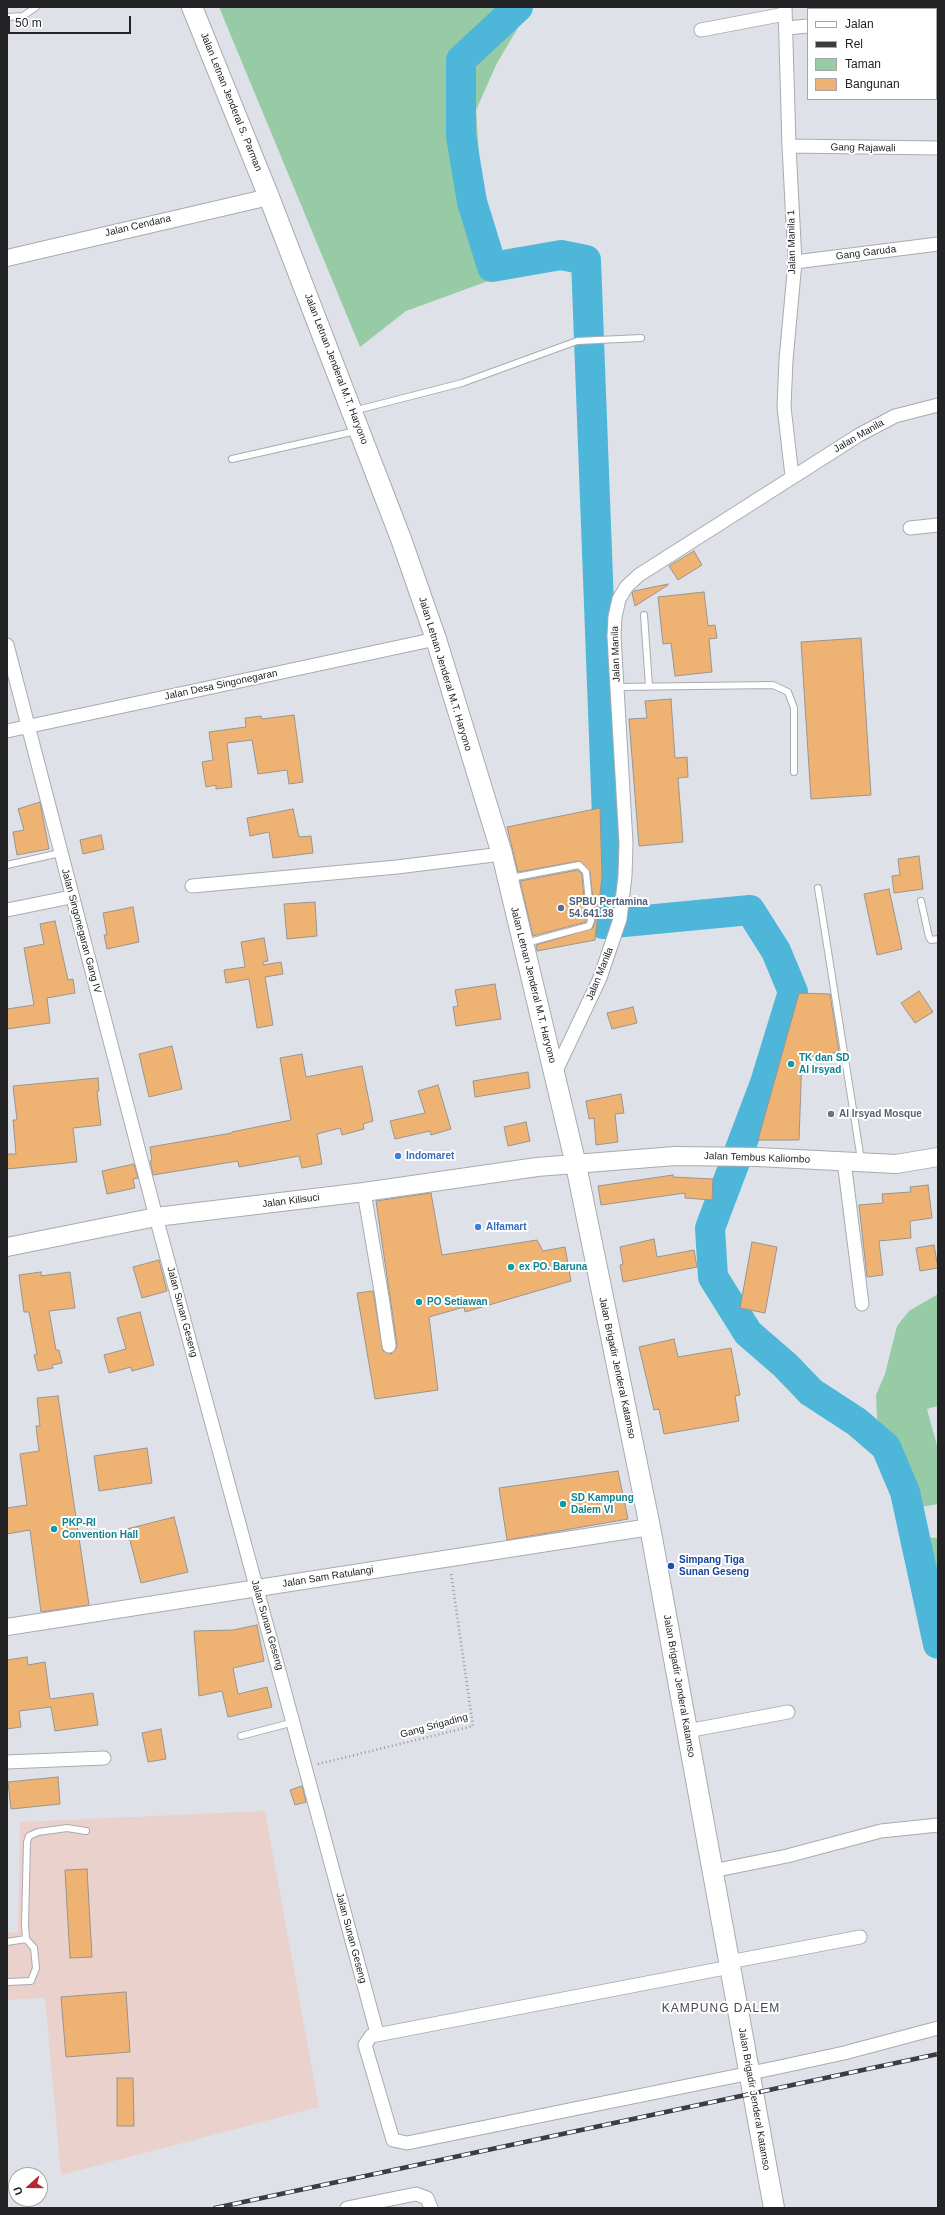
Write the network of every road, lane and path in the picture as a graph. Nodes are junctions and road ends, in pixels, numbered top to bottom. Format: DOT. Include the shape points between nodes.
graph roads {
  1 [pos="36,7"];
  2 [pos="192,7"];
  3 [pos="785,11"];
  4 [pos="7,17"];
  5 [pos="807,26"];
  6 [pos="786,28"];
  7 [pos="701,30"];
  8 [pos="788,146"];
  9 [pos="938,148"];
  10 [pos="269,197"];
  11 [pos="938,244"];
  12 [pos="7,258"];
  13 [pos="795,262"];
  14 [pos="640,338"];
  15 [pos="938,405"];
  16 [pos="352,411"];
  17 [pos="359,430"];
  18 [pos="232,459"];
  19 [pos="792,476"];
  20 [pos="938,525"];
  21 [pos="910,528"];
  22 [pos="644,615"];
  23 [pos="436,639"];
  24 [pos="7,645"];
  25 [pos="649,686"];
  26 [pos="618,687"];
  27 [pos="29,726"];
  28 [pos="7,731"];
  29 [pos="794,772"];
  30 [pos="60,853"];
  31 [pos="502,854"];
  32 [pos="7,865"];
  33 [pos="508,879"];
  34 [pos="192,886"];
  35 [pos="818,888"];
  36 [pos="71,897"];
  37 [pos="921,901"];
  38 [pos="7,910"];
  39 [pos="938,939"];
  40 [pos="523,944"];
  41 [pos="555,1073"];
  42 [pos="938,1157"];
  43 [pos="852,1161"];
  44 [pos="576,1165"];
  45 [pos="364,1192"];
  46 [pos="156,1217"];
  47 [pos="7,1247"];
  48 [pos="862,1304"];
  49 [pos="388,1346"];
  50 [pos="650,1527"];
  51 [pos="449,1558"];
  52 [pos="256,1588"];
  53 [pos="7,1627"];
  54 [pos="788,1712"];
  55 [pos="294,1722"];
  56 [pos="687,1731"];
  57 [pos="241,1736"];
  58 [pos="104,1758"];
  59 [pos="7,1762"];
  60 [pos="306,1767"];
  61 [pos="938,1825"];
  62 [pos="86,1831"];
  63 [pos="712,1870"];
  64 [pos="860,1937"];
  65 [pos="26,1939"];
  66 [pos="7,1942"];
  67 [pos="730,1965"];
  68 [pos="7,1982"];
  69 [pos="938,2028"];
  70 [pos="377,2033"];
  71 [pos="749,2073"];
  72 [pos="347,2208"];
  73 [pos="431,2208"];
  74 [pos="774,2208"];
  1 -- 4 [label="lane" via="23,16"];
  2 -- 10 [label="main road, Jalan Letnan Jenderal S. Parman"];
  3 -- 6 [label="street, Jalan Manila 1"];
  3 -- 7 [label="street"];
  5 -- 6 [label="street"];
  6 -- 8 [label="street, Jalan Manila 1"];
  8 -- 9 [label="street, Gang Rajawali"];
  8 -- 13 [label="street, Jalan Manila 1"];
  10 -- 12 [label="street, Jalan Cendana"];
  10 -- 16 [label="main road, Jalan Letnan Jenderal M.T. Haryono"];
  11 -- 13 [label="street, Gang Garuda"];
  13 -- 19 [label="street, Jalan Manila 1" via="784,391"];
  14 -- 16 [label="lane" via="577,341 462,383"];
  15 -- 19 [label="street, Jalan Manila" via="909,411 881,422"];
  16 -- 17 [label="main road, Jalan Letnan Jenderal M.T. Haryono"];
  17 -- 18 [label="lane"];
  17 -- 23 [label="main road, Jalan Letnan Jenderal M.T. Haryono"];
  19 -- 26 [label="street, Jalan Manila" via="639,575 627,586 619,599 615,617"];
  20 -- 21 [label="street"];
  22 -- 25 [label="lane"];
  23 -- 27 [label="street, Jalan Desa Singonegaran"];
  23 -- 31 [label="main road, Jalan Letnan Jenderal M.T. Haryono"];
  24 -- 27 [label="street, Jalan Singonegaran Gang IV"];
  25 -- 26 [label="lane"];
  25 -- 29 [label="lane" via="773,685 788,692 794,708"];
  26 -- 41 [label="street, Jalan Manila" via="626,842 625,876 618,923 600,978"];
  27 -- 28 [label="street, Jalan Desa Singonegaran"];
  27 -- 30 [label="street, Jalan Singonegaran Gang IV"];
  30 -- 32 [label="lane"];
  30 -- 36 [label="street, Jalan Singonegaran Gang IV"];
  31 -- 33 [label="main road, Jalan Letnan Jenderal M.T. Haryono"];
  31 -- 34 [label="street" via="398,867"];
  33 -- 40 [label="main road, Jalan Letnan Jenderal M.T. Haryono"];
  33 -- 40 [label="lane" via="579,865 586,872 591,921 589,926"];
  35 -- 43 [label="lane"];
  36 -- 38 [label="street"];
  36 -- 46 [label="street, Jalan Singonegaran Gang IV"];
  37 -- 39 [label="lane" via="929,937 931,940"];
  40 -- 41 [label="main road, Jalan Letnan Jenderal M.T. Haryono"];
  41 -- 44 [label="main road, Jalan Letnan Jenderal M.T. Haryono"];
  42 -- 43 [label="main road, Jalan Tembus Kaliombo" via="896,1164"];
  43 -- 44 [label="main road, Jalan Tembus Kaliombo" via="675,1156"];
  43 -- 48 [label="street"];
  44 -- 45 [label="main road, Jalan Kilisuci" via="537,1167"];
  44 -- 50 [label="main road, Jalan Brigadir Jenderal Katamso"];
  45 -- 46 [label="main road, Jalan Kilisuci"];
  45 -- 49 [label="street"];
  46 -- 47 [label="main road, Jalan Kilisuci"];
  46 -- 52 [label="street, Jalan Sunan Geseng"];
  50 -- 51 [label="street, Jalan Sam Ratulangi"];
  50 -- 56 [label="main road, Jalan Brigadir Jenderal Katamso"];
  51 -- 52 [label="street, Jalan Sam Ratulangi"];
  51 -- 60 [label="path, Gang Srigading" via="474,1726"];
  52 -- 53 [label="street, Jalan Sam Ratulangi"];
  52 -- 55 [label="street, Jalan Sunan Geseng"];
  54 -- 56 [label="street"];
  55 -- 57 [label="lane"];
  55 -- 60 [label="street, Jalan Sunan Geseng"];
  56 -- 63 [label="main road, Jalan Brigadir Jenderal Katamso"];
  58 -- 59 [label="street"];
  60 -- 70 [label="street, Jalan Sunan Geseng"];
  61 -- 63 [label="street" via="881,1831 787,1856"];
  62 -- 65 [label="lane" via="67,1828 38,1832 30,1836 27,1842"];
  63 -- 67 [label="main road, Jalan Brigadir Jenderal Katamso"];
  64 -- 67 [label="street"];
  65 -- 66 [label="lane"];
  65 -- 68 [label="lane" via="34,1948 36,1968 31,1981"];
  67 -- 70 [label="street"];
  67 -- 71 [label="main road, Jalan Brigadir Jenderal Katamso"];
  69 -- 71 [label="street" via="844,2053"];
  70 -- 71 [label="street" via="368,2039 365,2045 392,2137 401,2143"];
  71 -- 74 [label="main road, Jalan Brigadir Jenderal Katamso"];
  72 -- 73 [label="street" via="416,2194 427,2198"];
}
